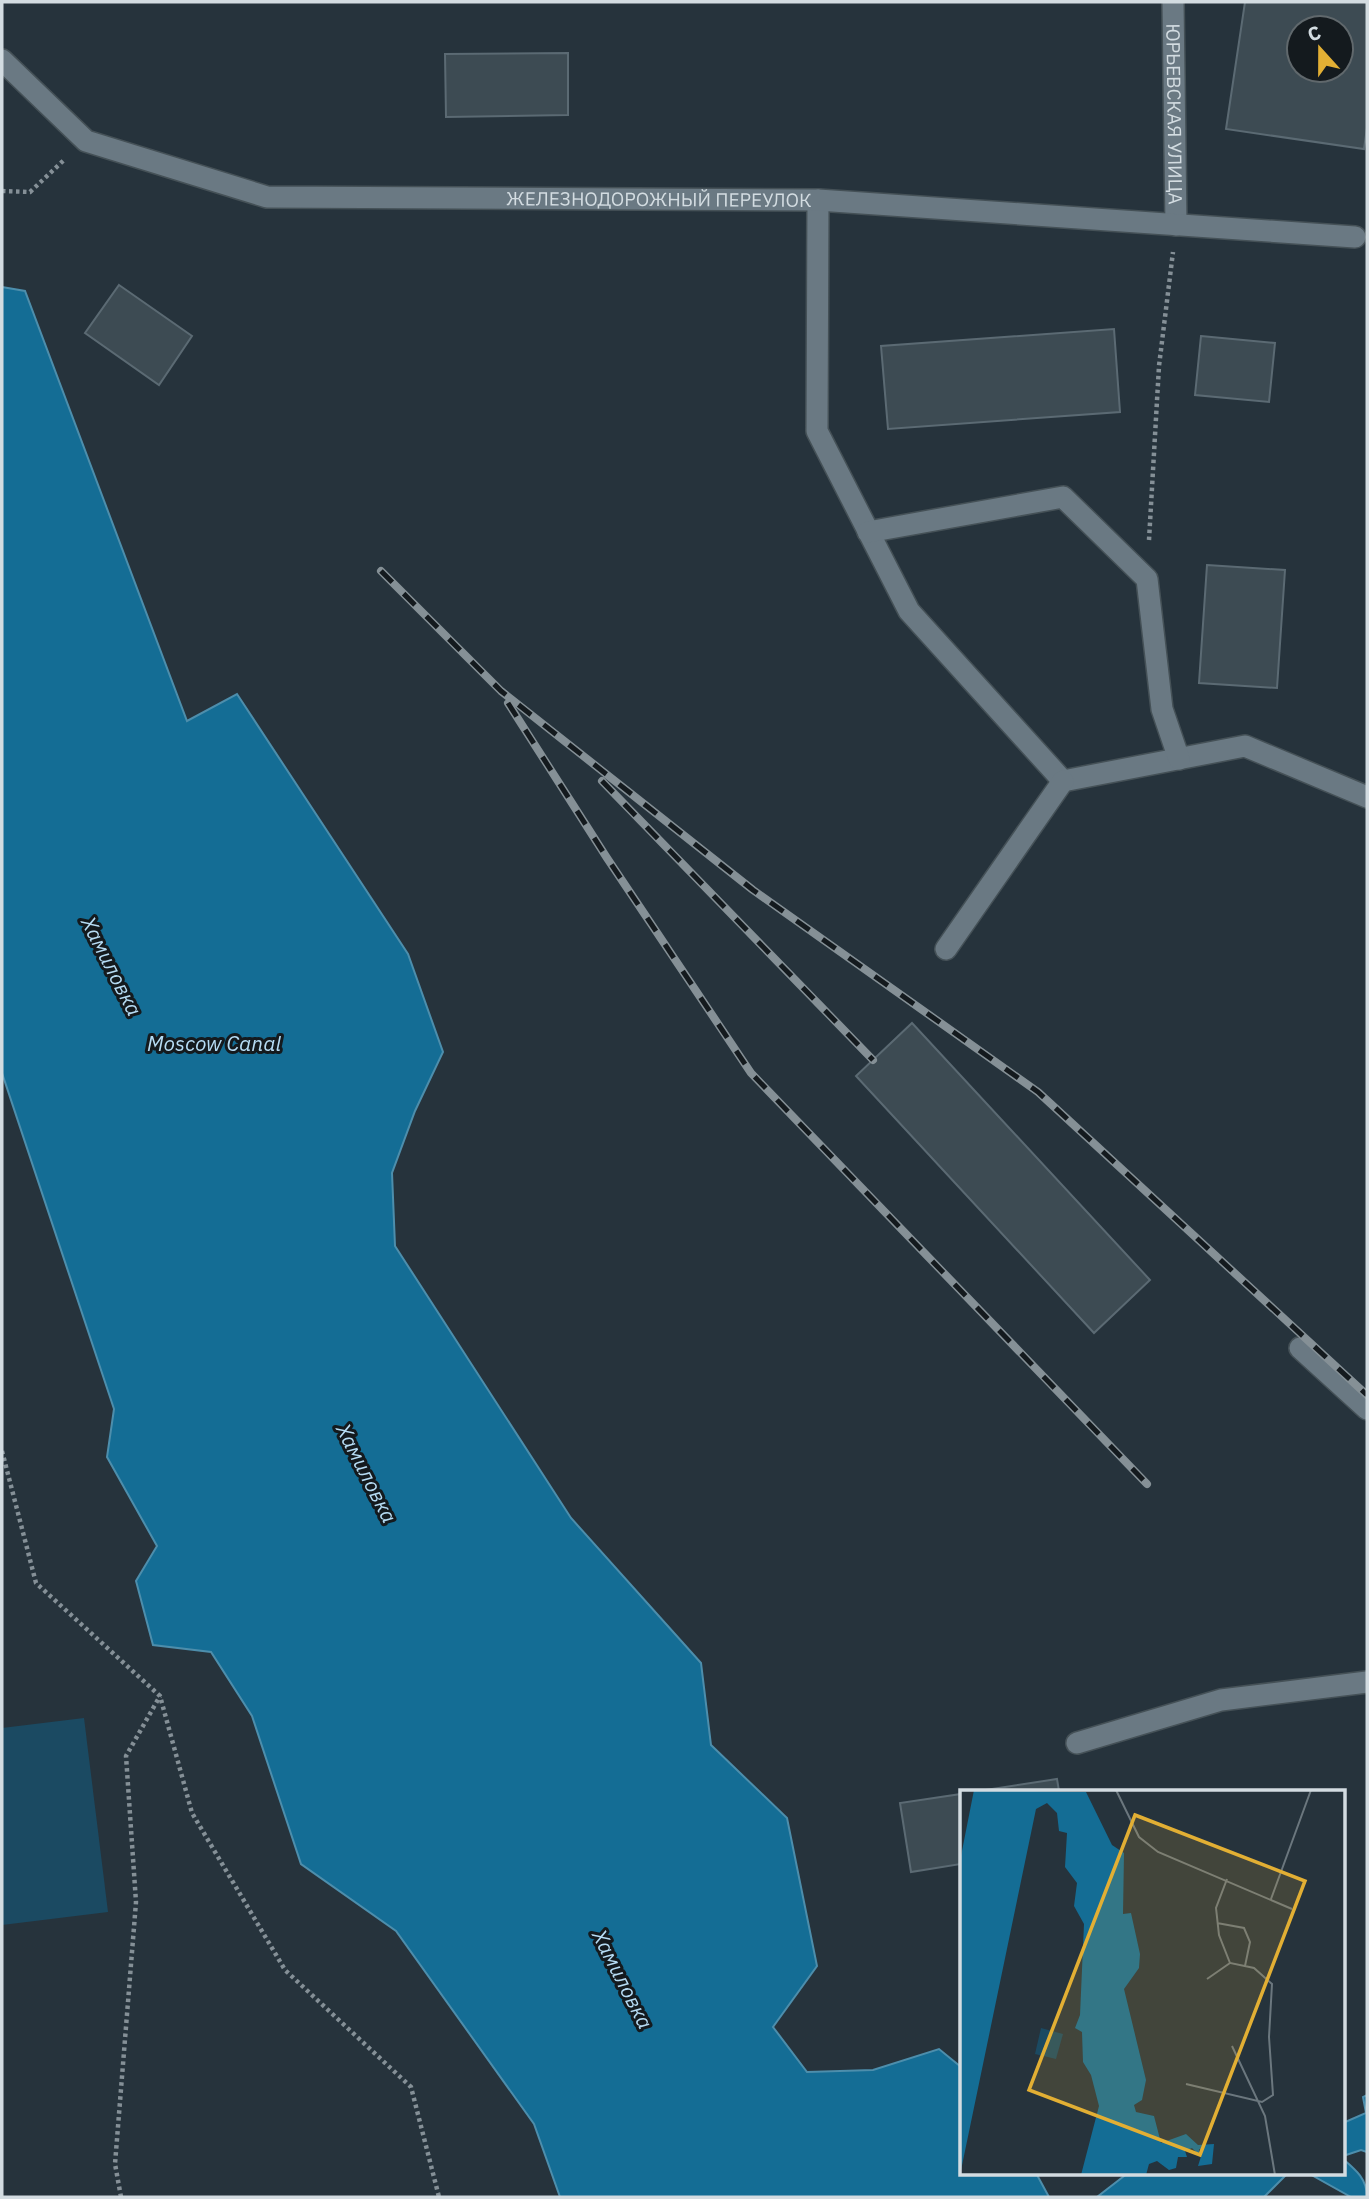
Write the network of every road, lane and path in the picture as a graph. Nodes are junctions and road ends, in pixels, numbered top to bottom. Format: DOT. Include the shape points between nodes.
graph roads {
  1 [pos="1173,2"];
  2 [pos="2,60"];
  3 [pos="86,141"];
  4 [pos="2,191"];
  5 [pos="818,200"];
  6 [pos="1177,225"];
  7 [pos="1355,237"];
  8 [pos="868,532"];
  9 [pos="1147,579"];
  10 [pos="1179,759"];
  11 [pos="1063,781"];
  12 [pos="1367,797"];
  13 [pos="946,949"];
  14 [pos="1300,1348"];
  15 [pos="1367,1409"];
  16 [pos="2,1451"];
  17 [pos="1367,1682"];
  18 [pos="160,1696"];
  19 [pos="1077,1743"];
  20 [pos="121,2197"];
  21 [pos="439,2197"];
  1 -- 6 [label="street, ЮРЬЕВСКАЯ УЛИЦА"];
  2 -- 3 [label="street, ЖЕЛЕЗНОДОРОЖНЫЙ ПЕРЕУЛОК"];
  3 -- 4 [label="path" via="30,192"];
  3 -- 5 [label="street, ЖЕЛЕЗНОДОРОЖНЫЙ ПЕРЕУЛОК" via="267,197"];
  5 -- 6 [label="street, ЖЕЛЕЗНОДОРОЖНЫЙ ПЕРЕУЛОК"];
  5 -- 8 [label="street" via="817,431"];
  6 -- 7 [label="street, ЖЕЛЕЗНОДОРОЖНЫЙ ПЕРЕУЛОК"];
  6 -- 9 [label="path" via="1159,366"];
  8 -- 9 [label="street" via="1063,497"];
  8 -- 11 [label="street" via="909,611"];
  9 -- 10 [label="street" via="1162,709"];
  10 -- 11 [label="street"];
  10 -- 12 [label="street" via="1245,746"];
  11 -- 13 [label="street"];
  14 -- 15 [label="street"];
  16 -- 18 [label="path" via="36,1583"];
  17 -- 19 [label="street" via="1221,1700"];
  18 -- 20 [label="path" via="126,1755 136,1902 115,2164"];
  18 -- 21 [label="path" via="192,1812 285,1970 411,2087"];
}
